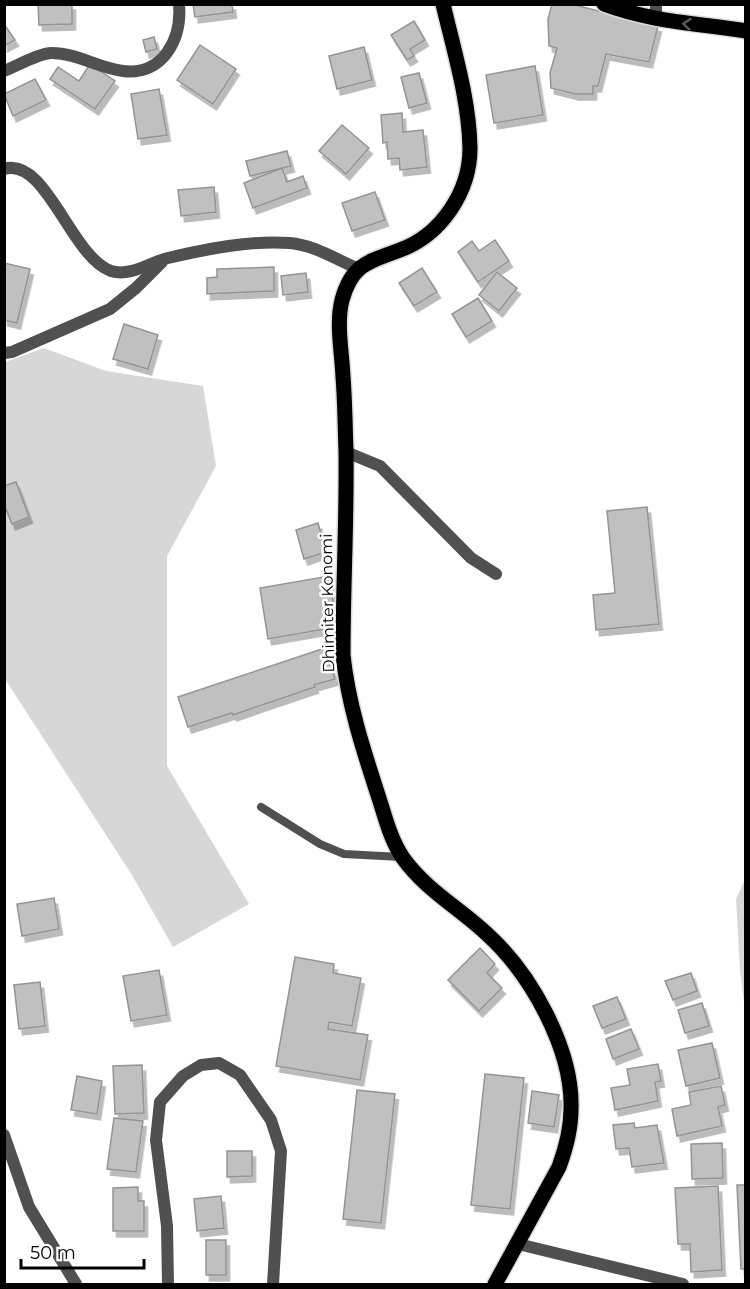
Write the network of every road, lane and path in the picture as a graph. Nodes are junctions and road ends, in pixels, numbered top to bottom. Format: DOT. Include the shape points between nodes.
graph roads {
  1 [pos="179,4"];
  2 [pos="444,4"];
  3 [pos="604,4"];
  4 [pos="656,12"];
  5 [pos="746,31"];
  6 [pos="4,71"];
  7 [pos="4,169"];
  8 [pos="165,258"];
  9 [pos="358,269"];
  10 [pos="4,353"];
  11 [pos="346,452"];
  12 [pos="496,574"];
  13 [pos="261,807"];
  14 [pos="402,857"];
  15 [pos="4,1135"];
  16 [pos="518,1244"];
  17 [pos="76,1284"];
  18 [pos="168,1284"];
  19 [pos="273,1284"];
  20 [pos="495,1284"];
  21 [pos="683,1284"];
  1 -- 6 [label="street" via="176,39 166,57 146,69 123,71 48,52"];
  2 -- 9 [label="main road" via="469,128 470,150 462,183 451,211 430,234"];
  3 -- 4 [label="main road" via="632,14"];
  5 -- 4 [label="main road, one-way" via="680,24"];
  7 -- 8 [label="street" via="25,170 39,181 80,245 112,271 135,271"];
  8 -- 9 [label="street" via="234,245 291,243"];
  8 -- 10 [label="street" via="110,309"];
  9 -- 11 [label="main road, Dhimiter Konomi" via="349,279 339,310"];
  11 -- 12 [label="street" via="380,466 471,558"];
  11 -- 14 [label="main road, Dhimiter Konomi" via="343,655 347,688 392,838"];
  13 -- 14 [label="lane" via="320,844 344,854"];
  14 -- 16 [label="main road, Dhimiter Konomi" via="507,954 536,996 561,1052 572,1109 566,1146 560,1167"];
  15 -- 17 [label="street" via="29,1207"];
  16 -- 20 [label="main road, Dhimiter Konomi"];
  16 -- 21 [label="street"];
  18 -- 19 [label="street" via="156,1140 160,1102 183,1076 201,1065 219,1063 240,1075 271,1120 280,1151"];
}
